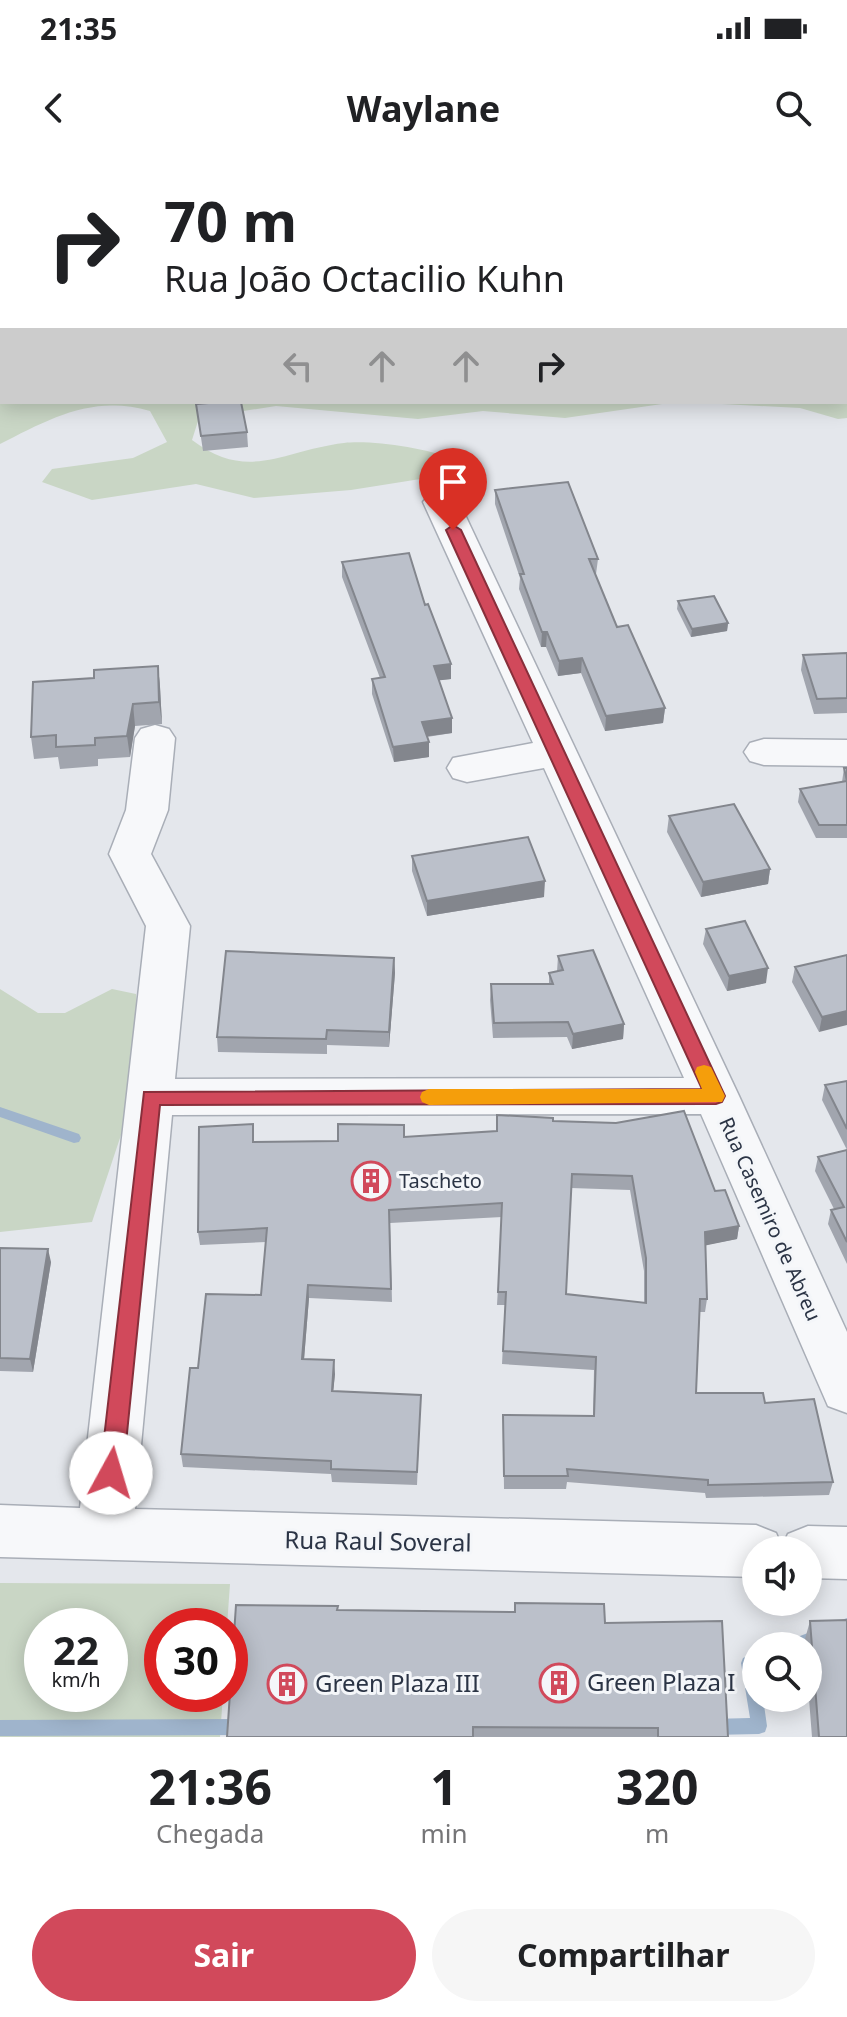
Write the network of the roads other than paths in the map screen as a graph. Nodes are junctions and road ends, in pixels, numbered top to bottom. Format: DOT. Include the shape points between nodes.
graph roads {
  1 [pos="441,502"];
  2 [pos="155,738"];
  3 [pos="764,752"];
  4 [pos="554,753"];
  5 [pos="847,753"];
  6 [pos="467,768"];
  7 [pos="716,1096"];
  8 [pos="151,1097"];
  9 [pos="847,1390"];
  10 [pos="0,1531"];
  11 [pos="105,1535"];
  12 [pos="742,1551"];
  13 [pos="822,1552"];
  14 [pos="847,1553"];
  1 -- 4 [label="street, Rua Casemiro de Abreu"];
  2 -- 8 [label="street" via="147,810 130,854 168,926"];
  3 -- 5 [label="street"];
  4 -- 6 [label="street"];
  4 -- 7 [label="street, Rua Casemiro de Abreu"];
  7 -- 8 [label="street"];
  7 -- 9 [label="street, Rua Casemiro de Abreu"];
  8 -- 11 [label="street"];
  10 -- 11 [label="street, Rua Raul Soveral"];
  11 -- 12 [label="street, Rua Raul Soveral"];
  13 -- 14 [label="street"];
}
